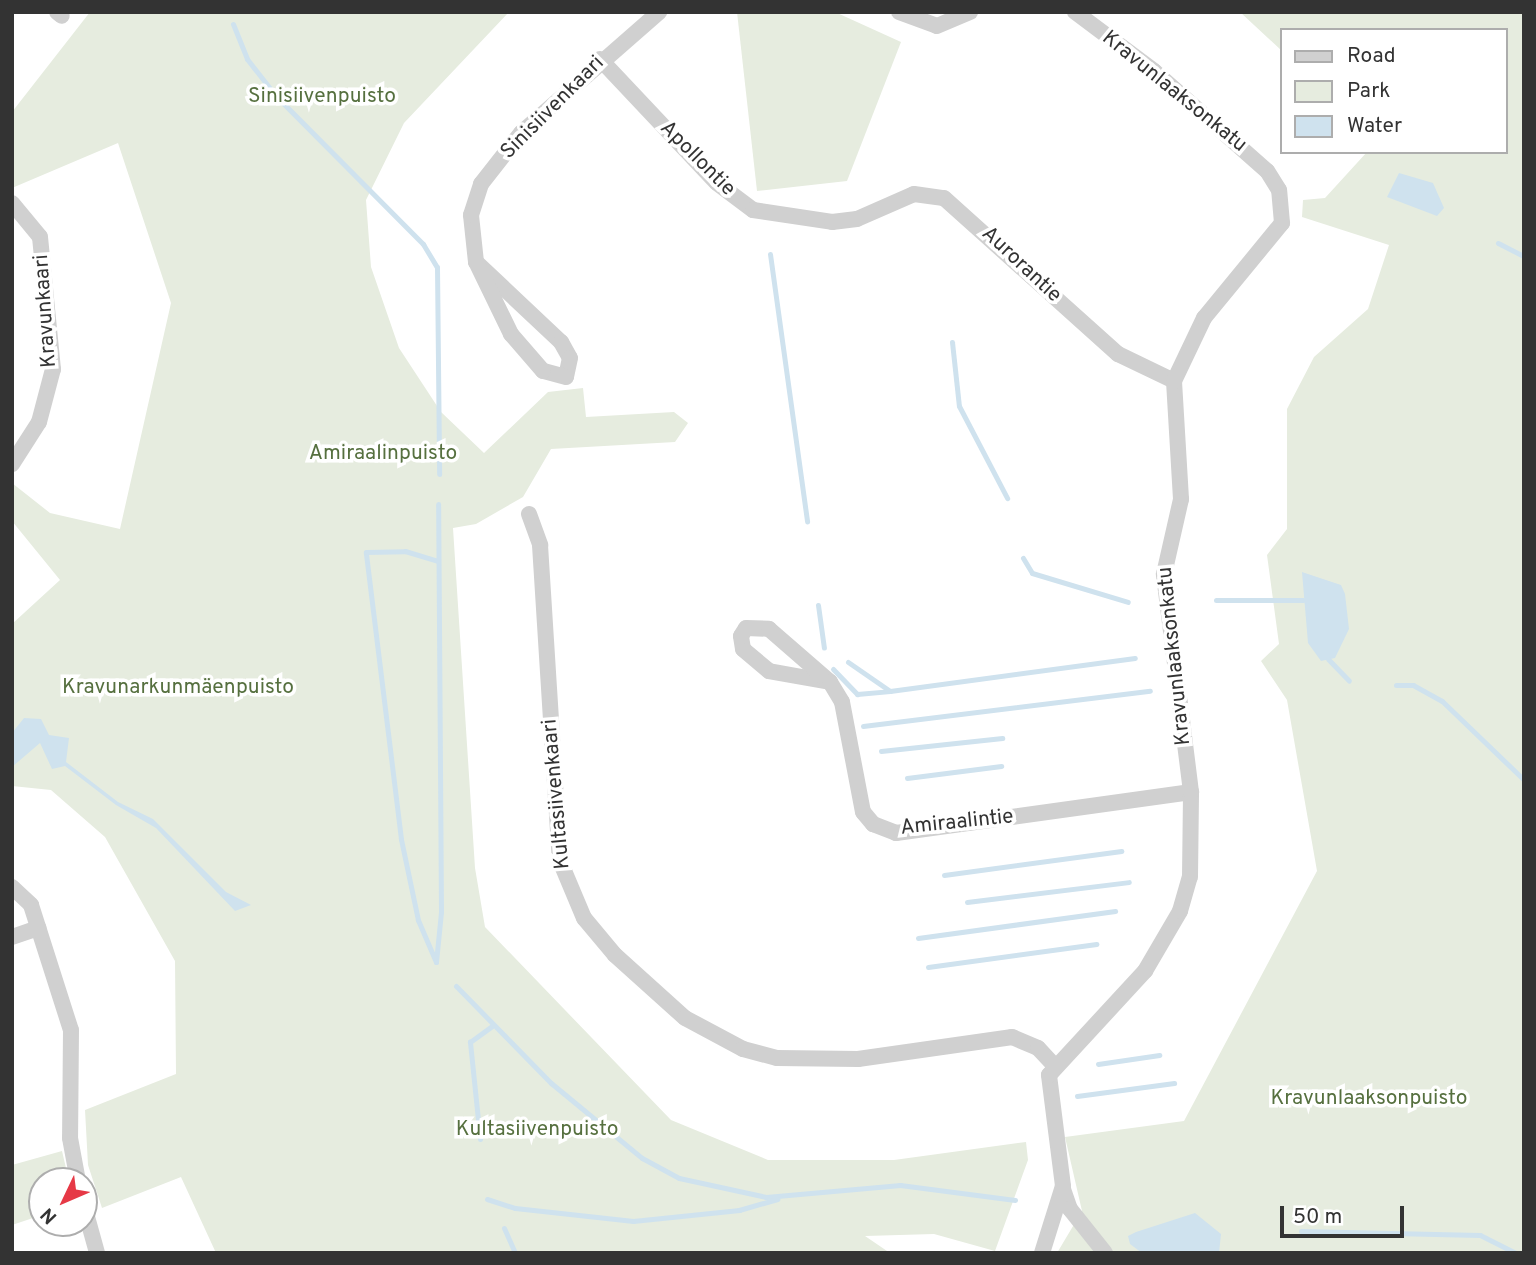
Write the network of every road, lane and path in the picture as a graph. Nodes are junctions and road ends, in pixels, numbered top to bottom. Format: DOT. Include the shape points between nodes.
graph roads {
  1 [pos="659,12"];
  2 [pos="899,12"];
  3 [pos="970,12"];
  4 [pos="1075,12"];
  5 [pos="600,59"];
  6 [pos="12,203"];
  7 [pos="857,219"];
  8 [pos="476,262"];
  9 [pos="1174,381"];
  10 [pos="12,464"];
  11 [pos="529,514"];
  12 [pos="830,682"];
  13 [pos="1191,792"];
  14 [pos="12,887"];
  15 [pos="38,928"];
  16 [pos="12,937"];
  17 [pos="1053,1064"];
  18 [pos="75,1167"];
  19 [pos="1063,1186"];
  20 [pos="1042,1253"];
  21 [pos="1105,1253"];
  1 -- 5 [label="street, Sinisiivenkaari"];
  2 -- 3 [label="street" via="937,26"];
  4 -- 9 [label="street, Kravunlaaksonkatu" via="1239,144 1279,190 1277,237 1204,318"];
  5 -- 7 [label="street, Apollontie" via="733,198 753,209 832,222"];
  5 -- 8 [label="street, Sinisiivenkaari" via="521,133 481,184 471,215"];
  6 -- 10 [label="street, Kravunkaari" via="40,237 52,369 39,422"];
  7 -- 9 [label="street, Aurorantie" via="914,194 944,198 1118,354"];
  8 -- 8 [label="street, Sinisiivenkaari" via="511,334 543,371 566,377 570,358 561,342"];
  9 -- 13 [label="street, Kravunlaaksonkatu" via="1181,499 1164,573"];
  11 -- 17 [label="street, Kultasiivenkaari" via="540,545 560,861 584,918 615,955 685,1018 777,1058 847,1060 1012,1038 1038,1048"];
  12 -- 12 [label="street, Amiraalintie" via="769,629 746,628 743,649 769,671"];
  12 -- 13 [label="street, Amiraalintie" via="842,702 863,812 873,824 896,833"];
  13 -- 17 [label="street, Kravunlaaksonkatu" via="1193,853 1180,911 1145,971"];
  14 -- 15 [label="street" via="31,905"];
  15 -- 16 [label="street"];
  15 -- 18 [label="street" via="71,1030 70,1138"];
  17 -- 19 [label="street" via="1048,1092"];
  19 -- 20 [label="street"];
  19 -- 21 [label="street" via="1070,1209"];
}
